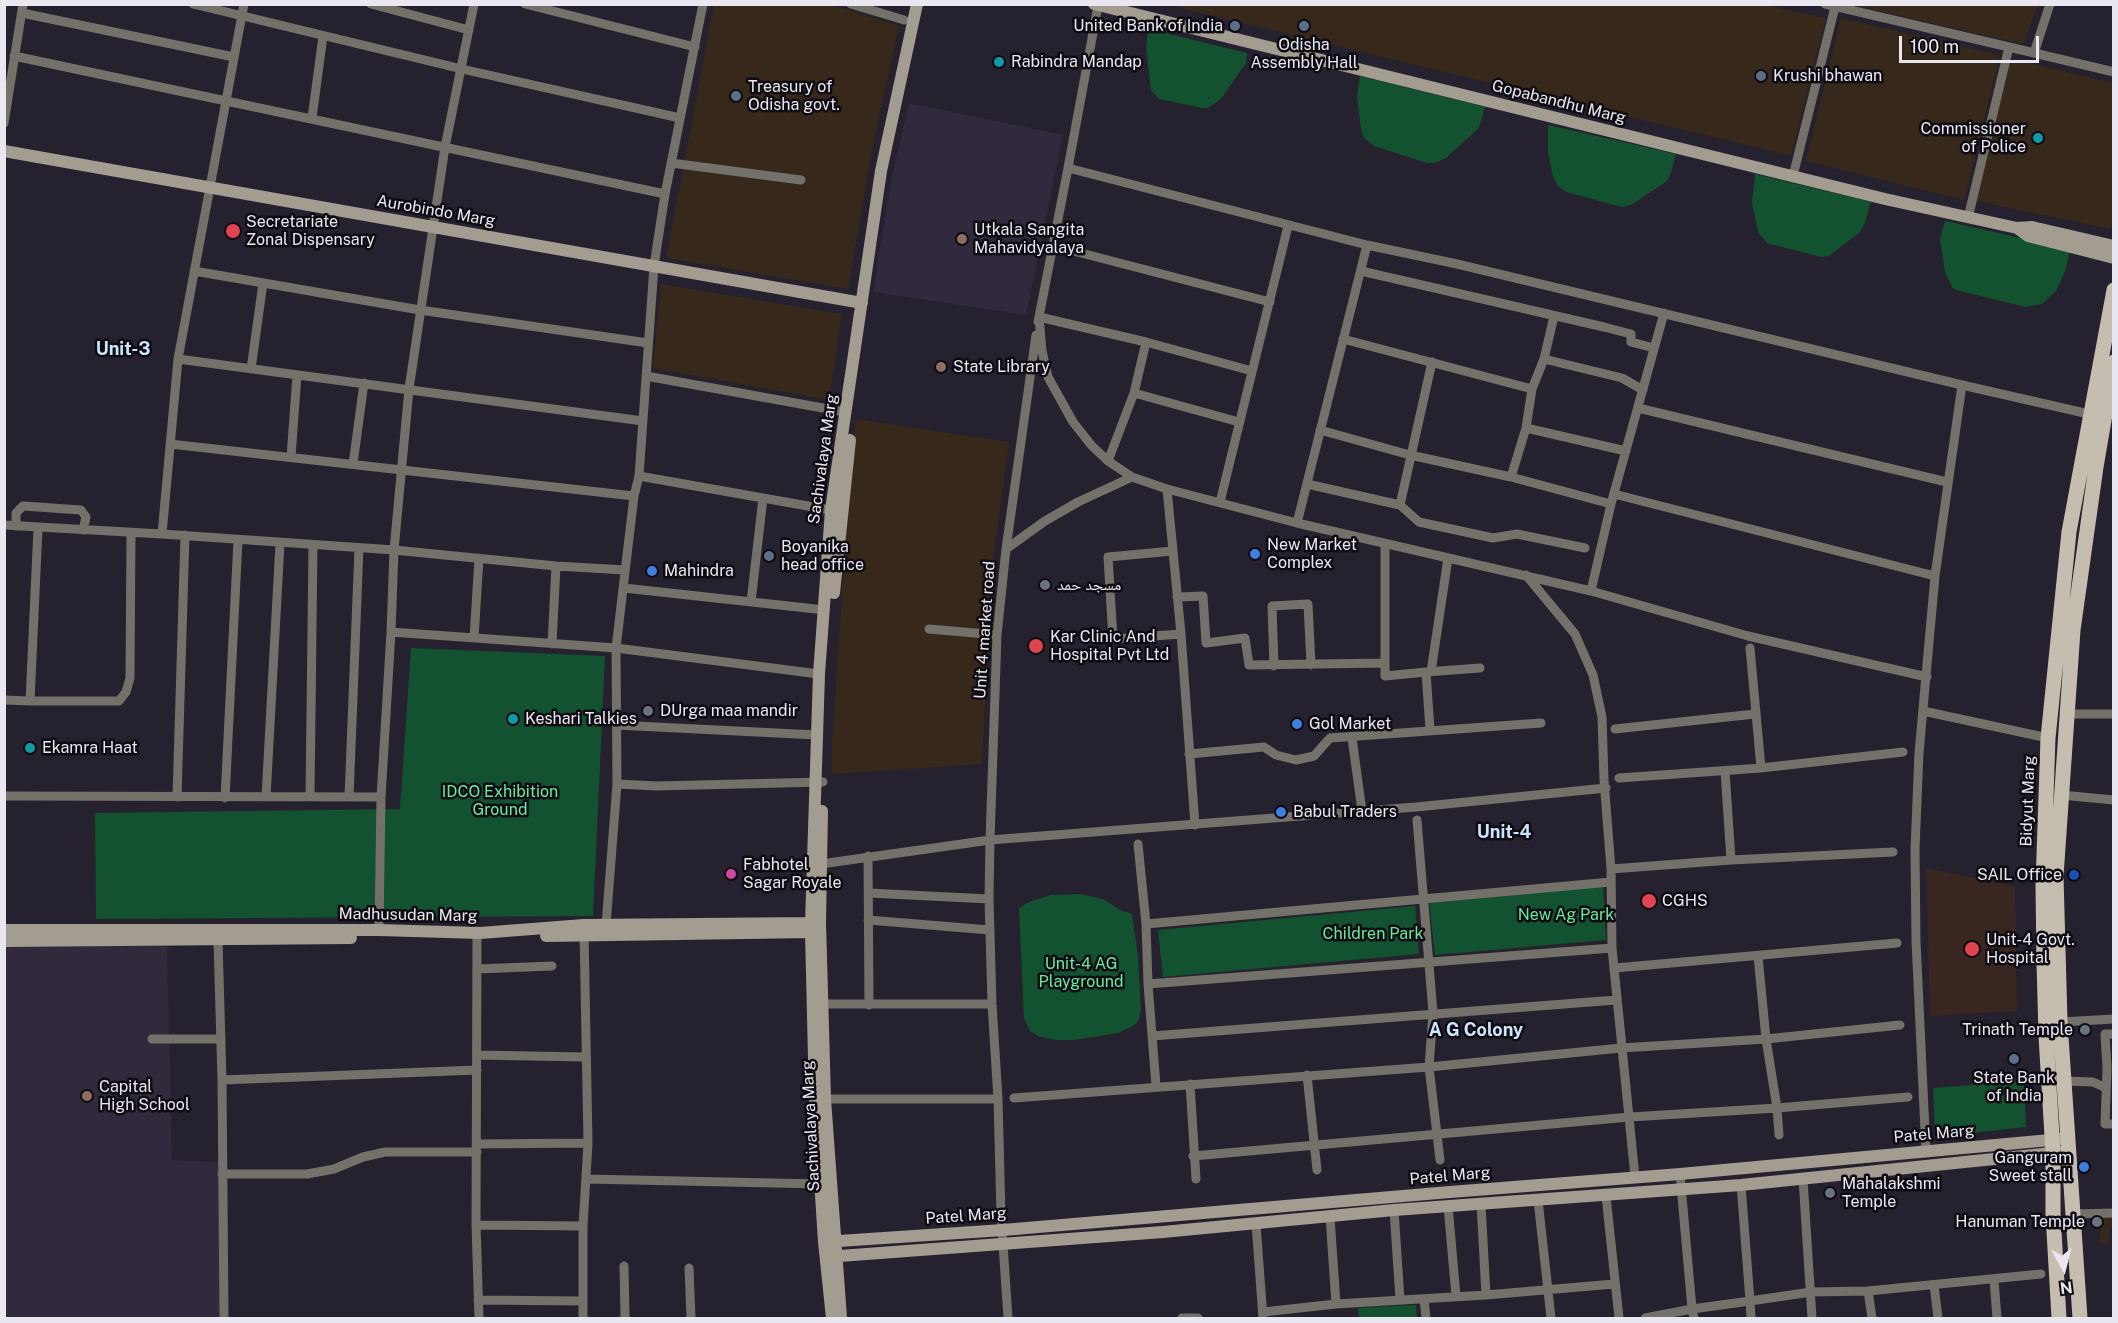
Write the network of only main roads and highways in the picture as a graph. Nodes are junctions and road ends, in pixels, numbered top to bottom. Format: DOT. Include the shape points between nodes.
graph roads {
  1 [pos="2114,290"];
  2 [pos="2114,362"];
  3 [pos="2069,532"];
  4 [pos="2086,535"];
  5 [pos="2060,1145"];
  6 [pos="2059,1318"];
  7 [pos="2080,1318"];
  1 -- 3 [label="main road, Bidyut Marg"];
  2 -- 4 [label="main road, Bidyut Marg"];
  3 -- 4 [label="main road"];
  3 -- 5 [label="main road, Bidyut Marg" via="2048,738 2043,885 2046,1036"];
  4 -- 5 [label="main road, Bidyut Marg" via="2073,630 2056,876 2064,1081"];
  5 -- 6 [label="main road, Bidyut Marg" via="2053,1214"];
  5 -- 7 [label="main road, Bidyut Marg" via="2072,1214"];
}
